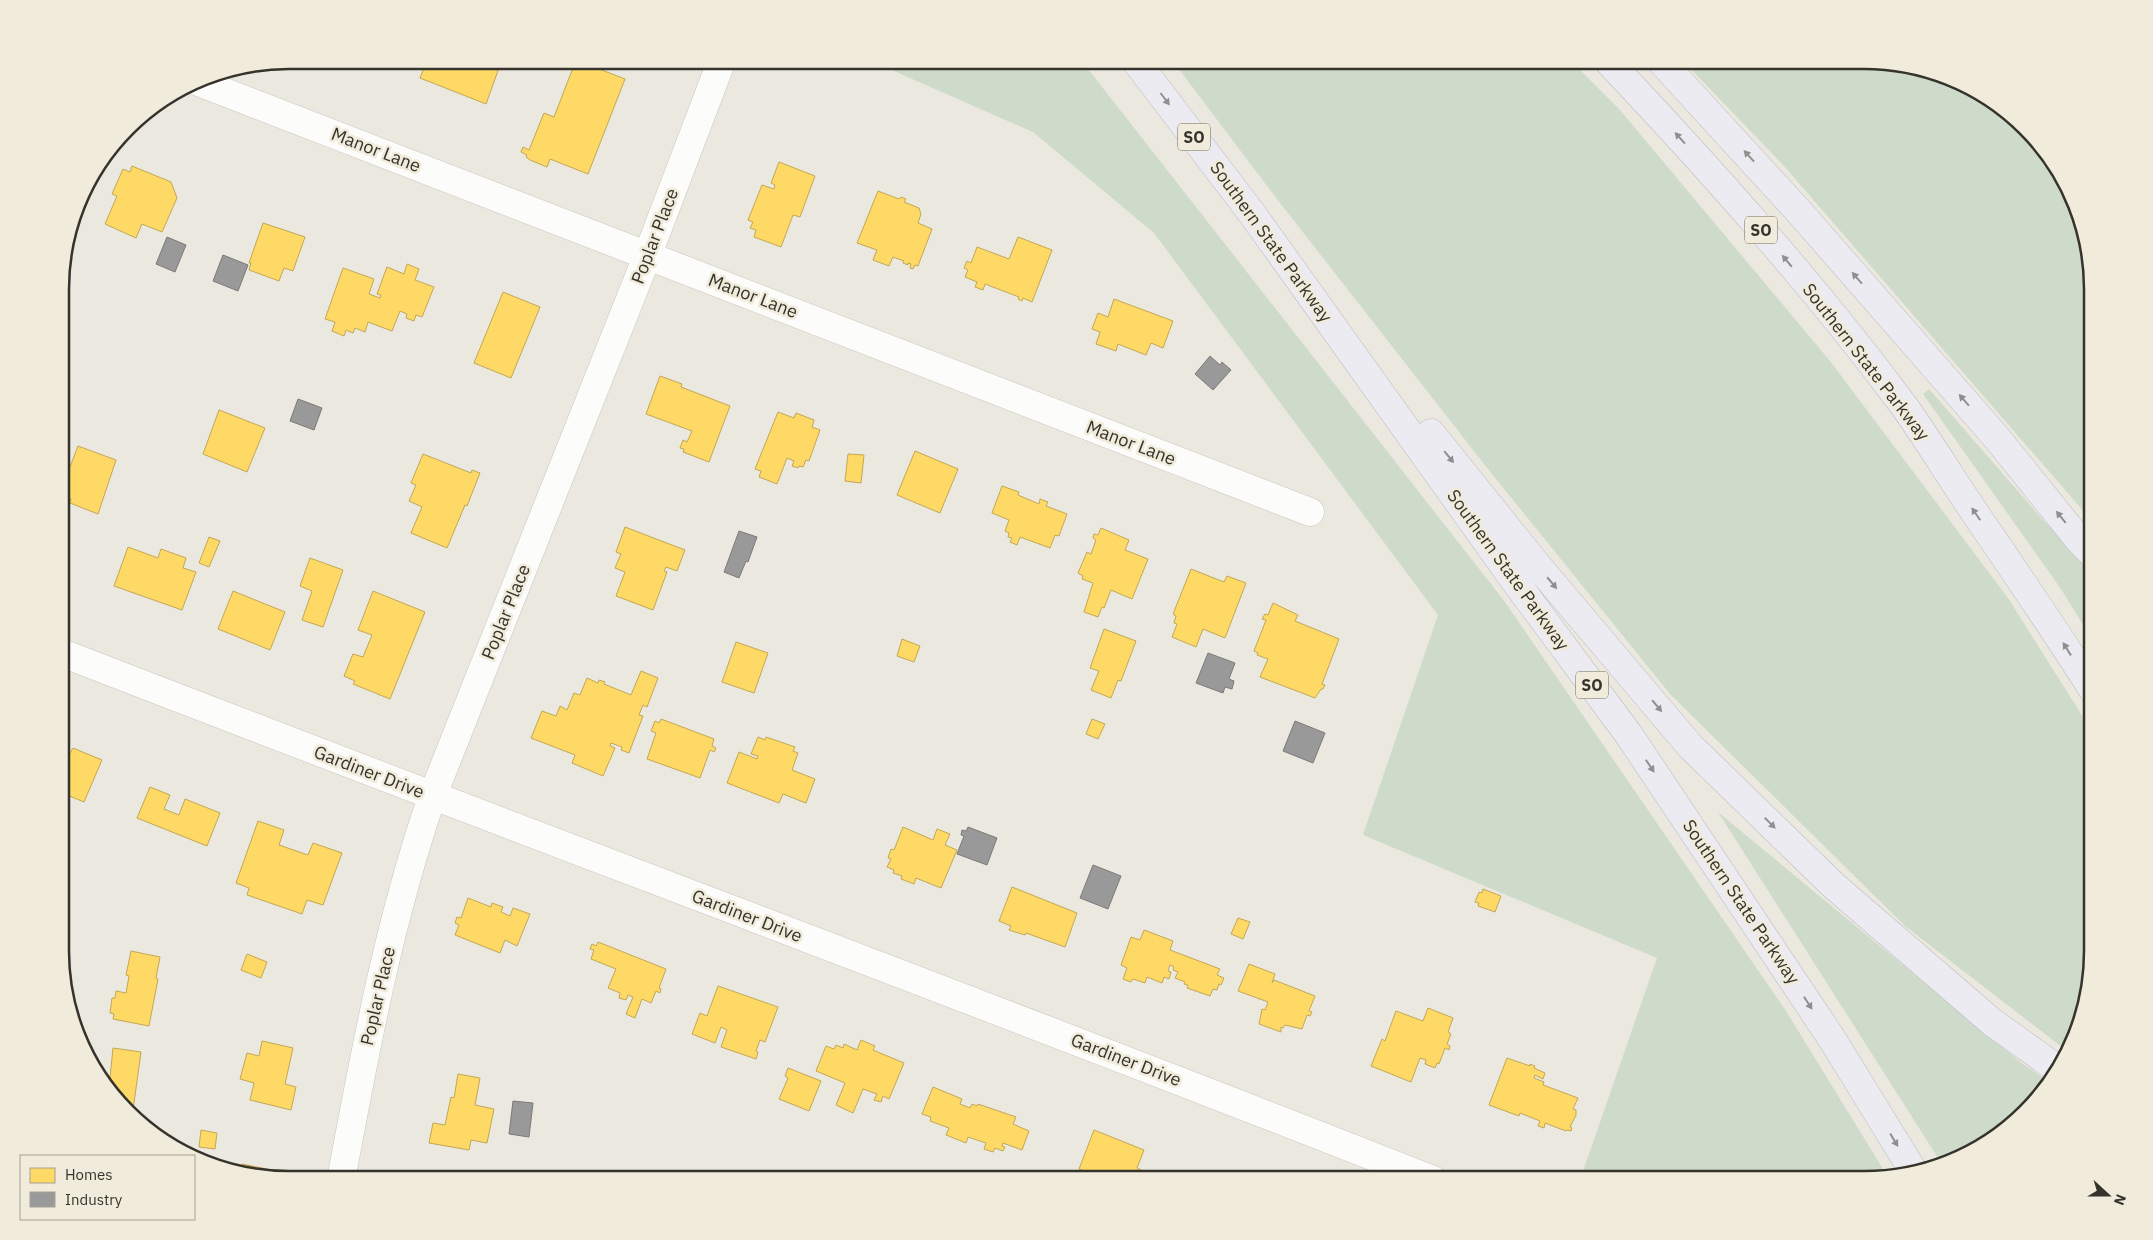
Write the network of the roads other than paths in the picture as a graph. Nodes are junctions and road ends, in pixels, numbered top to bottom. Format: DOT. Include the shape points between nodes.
graph roads {
  1 [pos="719,69"];
  2 [pos="1142,69"];
  3 [pos="1614,69"];
  4 [pos="1668,69"];
  5 [pos="207,85"];
  6 [pos="1253,215"];
  7 [pos="648,254"];
  8 [pos="1310,512"];
  9 [pos="2084,545"];
  10 [pos="69,656"];
  11 [pos="2084,677"];
  12 [pos="432,797"];
  13 [pos="2052,1066"];
  14 [pos="1910,1166"];
  15 [pos="343,1171"];
  16 [pos="1409,1171"];
  1 -- 7 [label="street, Poplar Place"];
  2 -- 6 [label="highway, Southern State Parkway / SO, one-way"];
  11 -- 3 [label="highway, Southern State Parkway / SO, one-way" via="1889,387 1729,193"];
  9 -- 4 [label="highway, one-way" via="1996,437 1802,215"];
  5 -- 7 [label="street, Manor Lane"];
  6 -- 13 [label="highway, one-way" via="1537,565 1690,746 1833,886 1992,1022"];
  6 -- 14 [label="highway, Southern State Parkway / SO, one-way" via="1629,735 1832,1039"];
  7 -- 8 [label="street, Manor Lane"];
  7 -- 12 [label="street, Poplar Place"];
  10 -- 12 [label="street, Gardiner Drive"];
  12 -- 15 [label="street, Poplar Place" via="412,856 368,1033"];
  12 -- 16 [label="street, Gardiner Drive" via="1174,1077"];
}
